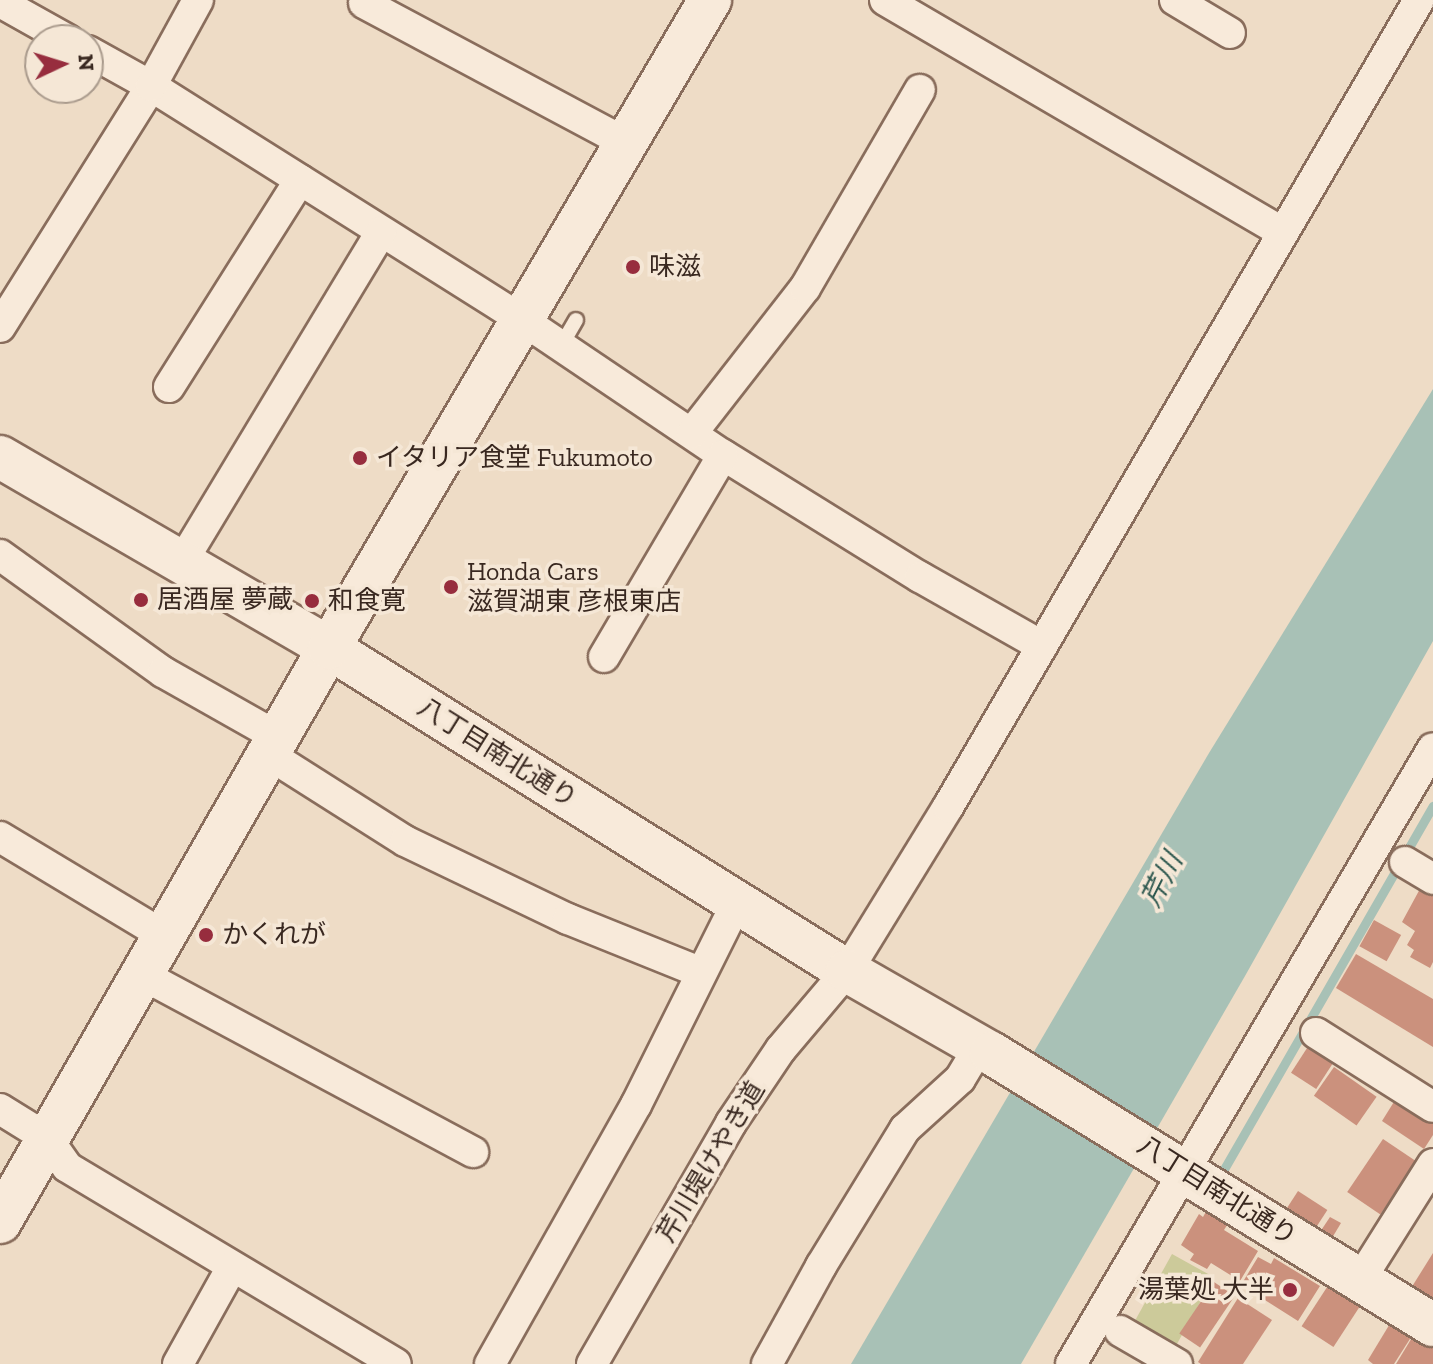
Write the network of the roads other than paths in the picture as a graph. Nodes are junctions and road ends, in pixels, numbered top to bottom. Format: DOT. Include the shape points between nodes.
graph roads {
  1 [pos="198,0"];
  2 [pos="710,0"];
  3 [pos="885,0"];
  4 [pos="1175,0"];
  5 [pos="1419,0"];
  6 [pos="0,2"];
  7 [pos="364,3"];
  8 [pos="39,24"];
  9 [pos="1230,33"];
  10 [pos="104,60"];
  11 [pos="151,86"];
  12 [pos="919,89"];
  13 [pos="630,148"];
  14 [pos="300,180"];
  15 [pos="381,232"];
  16 [pos="1283,233"];
  17 [pos="521,319"];
  18 [pos="0,327"];
  19 [pos="169,387"];
  20 [pos="692,433"];
  21 [pos="723,455"];
  22 [pos="0,457"];
  23 [pos="0,555"];
  24 [pos="182,562"];
  25 [pos="1042,646"];
  26 [pos="329,648"];
  27 [pos="604,657"];
  28 [pos="273,746"];
  29 [pos="1433,748"];
  30 [pos="0,837"];
  31 [pos="1405,862"];
  32 [pos="1433,879"];
  33 [pos="737,902"];
  34 [pos="163,935"];
  35 [pos="847,971"];
  36 [pos="700,972"];
  37 [pos="141,974"];
  38 [pos="1316,1033"];
  39 [pos="990,1053"];
  40 [pos="1433,1107"];
  41 [pos="0,1109"];
  42 [pos="47,1138"];
  43 [pos="473,1152"];
  44 [pos="1433,1164"];
  45 [pos="1179,1168"];
  46 [pos="0,1222"];
  47 [pos="232,1267"];
  48 [pos="1360,1280"];
  49 [pos="1433,1325"];
  50 [pos="1120,1331"];
  51 [pos="178,1364"];
  52 [pos="396,1364"];
  53 [pos="490,1364"];
  54 [pos="592,1364"];
  55 [pos="767,1364"];
  56 [pos="1071,1364"];
  57 [pos="1177,1364"];
  1 -- 11 [label="street"];
  2 -- 13 [label="street"];
  3 -- 16 [label="street"];
  4 -- 9 [label="street"];
  5 -- 16 [label="street, 芹川堤けやき道"];
  6 -- 8 [label="street"];
  7 -- 13 [label="street"];
  10 -- 11 [label="street"];
  11 -- 14 [label="street"];
  11 -- 18 [label="street"];
  12 -- 20 [label="street" via="805,288"];
  13 -- 17 [label="street" via="598,209"];
  14 -- 15 [label="street"];
  14 -- 19 [label="street"];
  15 -- 17 [label="street"];
  15 -- 24 [label="street"];
  16 -- 25 [label="street, 芹川堤けやき道"];
  17 -- 20 [label="street" via="568,333"];
  17 -- 26 [label="street"];
  20 -- 21 [label="street"];
  21 -- 25 [label="street"];
  21 -- 27 [label="street"];
  22 -- 24 [label="street, 八丁目南北通り"];
  23 -- 28 [label="street"];
  24 -- 26 [label="street, 八丁目南北通り"];
  25 -- 35 [label="street, 芹川堤けやき道"];
  26 -- 28 [label="street"];
  26 -- 33 [label="street, 八丁目南北通り"];
  28 -- 34 [label="street"];
  28 -- 36 [label="street" via="405,841 568,919"];
  29 -- 45 [label="street"];
  30 -- 34 [label="street"];
  31 -- 32 [label="street"];
  33 -- 35 [label="street, 八丁目南北通り"];
  33 -- 36 [label="street"];
  34 -- 37 [label="street"];
  35 -- 39 [label="street, 八丁目南北通り"];
  35 -- 54 [label="street, 芹川堤けやき道" via="762,1075"];
  36 -- 53 [label="street" via="636,1105"];
  37 -- 42 [label="street"];
  37 -- 43 [label="street"];
  38 -- 40 [label="street"];
  39 -- 45 [label="street, 八丁目南北通り"];
  39 -- 55 [label="street" via="905,1129"];
  41 -- 42 [label="street"];
  42 -- 46 [label="street"];
  42 -- 47 [label="street" via="67,1167"];
  44 -- 48 [label="street"];
  45 -- 48 [label="street, 八丁目南北通り"];
  45 -- 56 [label="street"];
  47 -- 51 [label="street"];
  47 -- 52 [label="street"];
  48 -- 49 [label="street, 八丁目南北通り"];
  50 -- 57 [label="street"];
}
